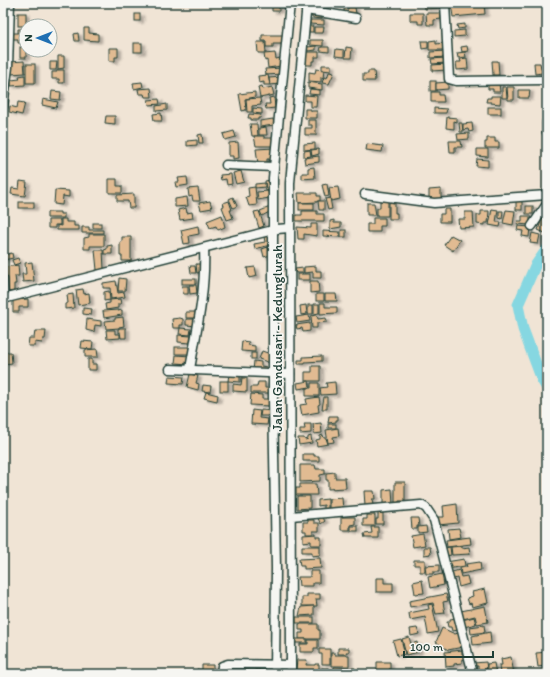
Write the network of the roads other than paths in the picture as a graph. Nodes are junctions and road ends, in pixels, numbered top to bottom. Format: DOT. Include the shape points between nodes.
graph roads {
  1 [pos="10,3"];
  2 [pos="290,3"];
  3 [pos="444,3"];
  4 [pos="306,7"];
  5 [pos="356,18"];
  6 [pos="547,80"];
  7 [pos="3,107"];
  8 [pos="547,122"];
  9 [pos="547,132"];
  10 [pos="226,165"];
  11 [pos="274,167"];
  12 [pos="365,194"];
  13 [pos="547,195"];
  14 [pos="547,204"];
  15 [pos="532,226"];
  16 [pos="281,229"];
  17 [pos="204,248"];
  18 [pos="3,279"];
  19 [pos="3,299"];
  20 [pos="170,369"];
  21 [pos="190,370"];
  22 [pos="281,374"];
  23 [pos="291,516"];
  24 [pos="282,665"];
  25 [pos="220,674"];
  26 [pos="276,674"];
  27 [pos="291,674"];
  28 [pos="473,674"];
  1 -- 7 [label="street" via="8,66"];
  2 -- 11 [label="street"];
  3 -- 6 [label="street" via="450,80"];
  4 -- 5 [label="street"];
  4 -- 16 [label="street, Jalan Gandusari - Kedunglurah" via="290,183"];
  8 -- 9 [label="street"];
  10 -- 11 [label="street"];
  11 -- 16 [label="street"];
  12 -- 13 [label="street" via="434,203"];
  14 -- 15 [label="street"];
  16 -- 17 [label="street"];
  16 -- 22 [label="street, Jalan Gandusari - Kedunglurah"];
  16 -- 22 [label="street"];
  17 -- 19 [label="street"];
  17 -- 21 [label="street" via="202,308"];
  18 -- 19 [label="street"];
  20 -- 21 [label="street"];
  21 -- 22 [label="street"];
  22 -- 23 [label="street, Jalan Gandusari - Kedunglurah"];
  22 -- 24 [label="street" via="276,568"];
  23 -- 24 [label="street, Jalan Gandusari - Kedunglurah"];
  23 -- 28 [label="street" via="421,505 426,508 434,520"];
  24 -- 25 [label="street" via="224,664"];
  24 -- 26 [label="street"];
  24 -- 27 [label="street, Jalan Gandusari - Kedunglurah"];
}
